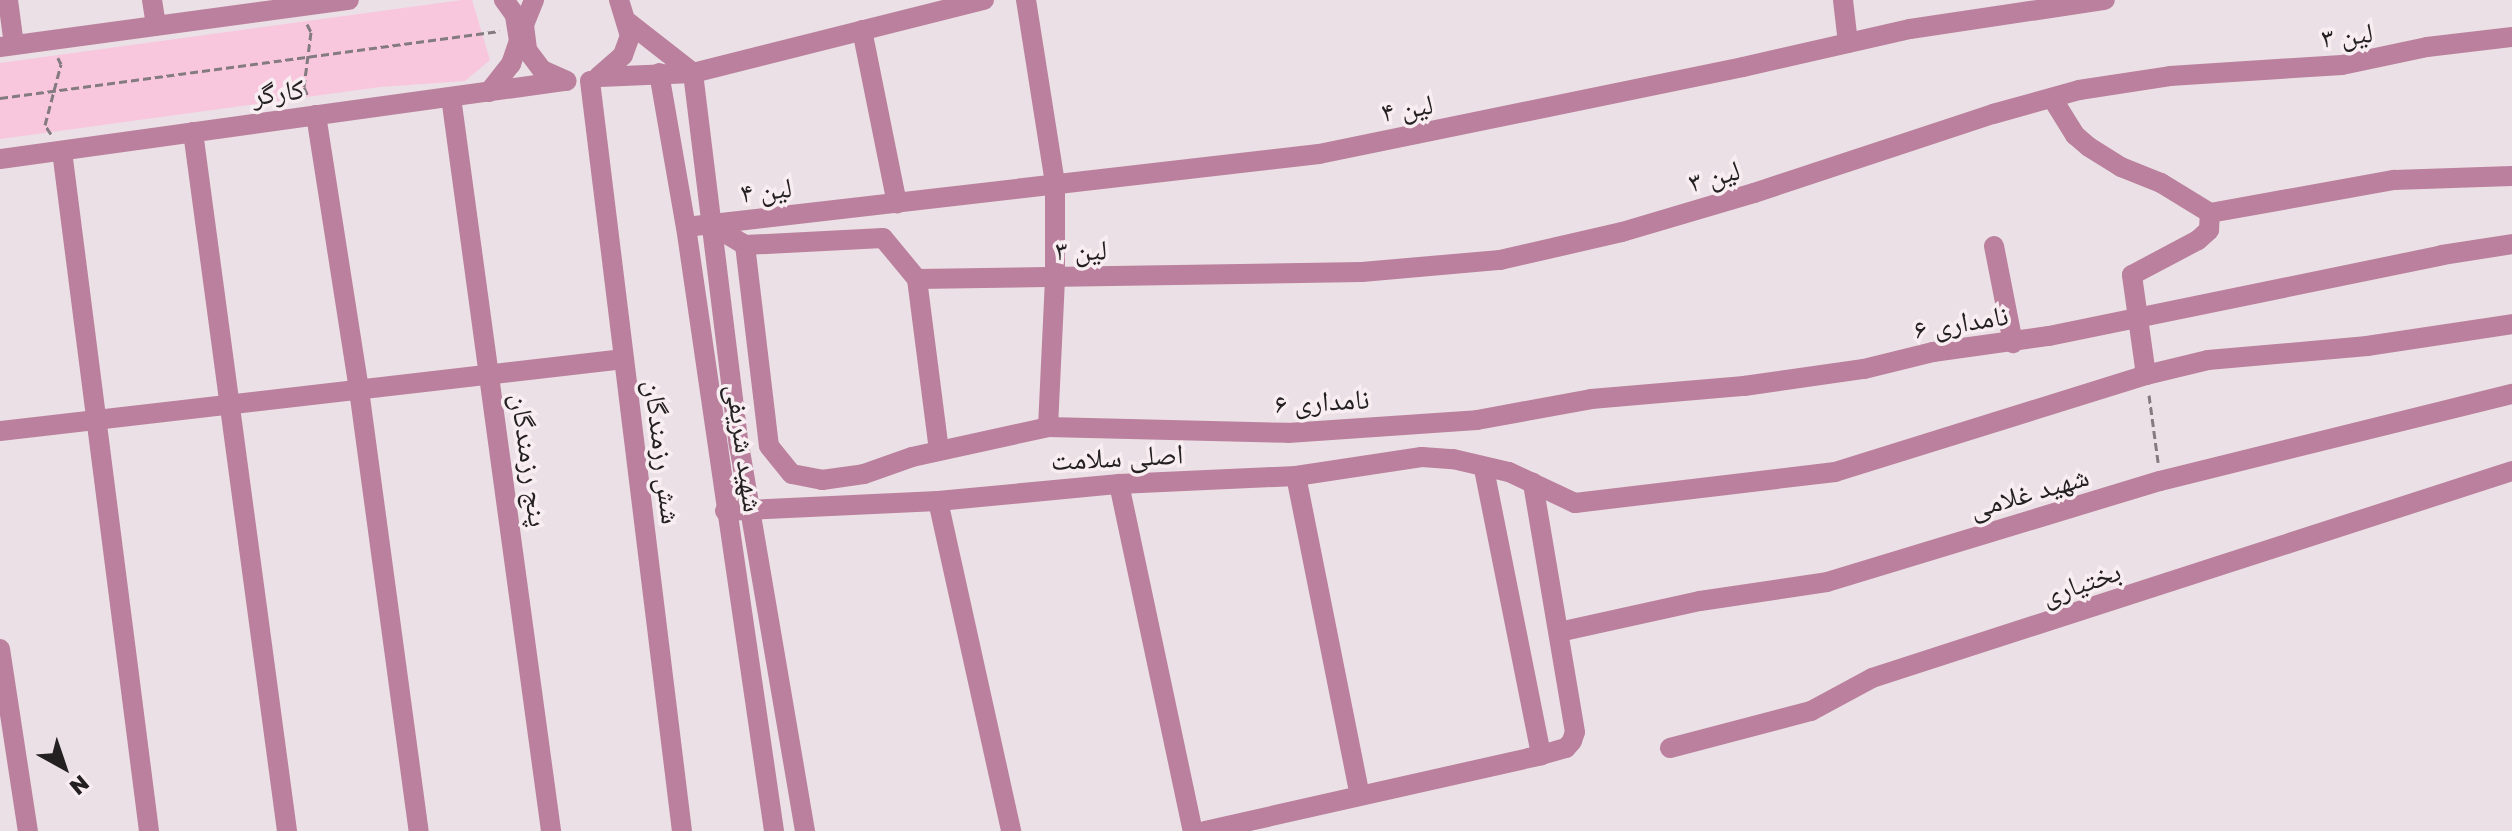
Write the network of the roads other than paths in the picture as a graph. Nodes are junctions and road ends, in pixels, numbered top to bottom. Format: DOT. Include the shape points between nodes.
graph roads {
  1 [pos="8,0"];
  2 [pos="152,0"];
  3 [pos="349,0"];
  4 [pos="504,0"];
  5 [pos="534,0"];
  6 [pos="619,0"];
  7 [pos="984,0"];
  8 [pos="1026,0"];
  9 [pos="1843,0"];
  10 [pos="2105,0"];
  11 [pos="296,4"];
  12 [pos="628,22"];
  13 [pos="156,26"];
  14 [pos="862,30"];
  15 [pos="2512,37"];
  16 [pos="1848,43"];
  17 [pos="7,46"];
  18 [pos="659,73"];
  19 [pos="693,73"];
  20 [pos="595,79"];
  21 [pos="564,81"];
  22 [pos="489,92"];
  23 [pos="451,97"];
  24 [pos="2052,98"];
  25 [pos="316,115"];
  26 [pos="193,132"];
  27 [pos="62,151"];
  28 [pos="0,159"];
  29 [pos="2512,176"];
  30 [pos="1055,184"];
  31 [pos="897,203"];
  32 [pos="2210,213"];
  33 [pos="710,224"];
  34 [pos="686,227"];
  35 [pos="2512,244"];
  36 [pos="745,245"];
  37 [pos="1994,246"];
  38 [pos="917,279"];
  39 [pos="1055,279"];
  40 [pos="2135,320"];
  41 [pos="2512,324"];
  42 [pos="2013,343"];
  43 [pos="624,359"];
  44 [pos="490,375"];
  45 [pos="2146,375"];
  46 [pos="359,390"];
  47 [pos="2512,394"];
  48 [pos="230,405"];
  49 [pos="97,420"];
  50 [pos="1048,427"];
  51 [pos="0,431"];
  52 [pos="939,451"];
  53 [pos="1484,469"];
  54 [pos="2512,471"];
  55 [pos="1296,476"];
  56 [pos="1533,483"];
  57 [pos="1119,484"];
  58 [pos="938,501"];
  59 [pos="751,508"];
  60 [pos="725,511"];
  61 [pos="1559,632"];
  62 [pos="0,649"];
  63 [pos="1670,748"];
  64 [pos="1541,755"];
  65 [pos="1360,796"];
  66 [pos="28,831"];
  67 [pos="149,831"];
  68 [pos="287,831"];
  69 [pos="419,831"];
  70 [pos="551,831"];
  71 [pos="682,831"];
  72 [pos="774,831"];
  73 [pos="805,831"];
  74 [pos="1011,831"];
  75 [pos="1193,831"];
  76 [pos="1205,831"];
  1 -- 17 [label="street"];
  2 -- 13 [label="street"];
  3 -- 11 [label="street"];
  4 -- 22 [label="street" via="515,15 519,41 511,64"];
  5 -- 21 [label="street" via="524,25 527,50 542,70"];
  6 -- 12 [label="street"];
  7 -- 14 [label="street, کارگر"];
  8 -- 30 [label="street"];
  9 -- 16 [label="street"];
  10 -- 16 [label="street, لین ۴" via="1941,23"];
  11 -- 13 [label="street"];
  12 -- 19 [label="street"];
  12 -- 20 [label="street" via="630,36 623,55"];
  13 -- 17 [label="street"];
  14 -- 19 [label="street, کارگر"];
  14 -- 31 [label="street"];
  15 -- 24 [label="street, لین ۳" via="2342,65 2116,83"];
  16 -- 30 [label="street, لین ۴" via="1319,154"];
  18 -- 19 [label="street, کارگر"];
  18 -- 20 [label="street, کارگر"];
  18 -- 34 [label="street, شهید شریفی"];
  19 -- 33 [label="street, شهید شریفی"];
  20 -- 21 [label="street, کارگر"];
  20 -- 43 [label="street, شش رزمندگان"];
  21 -- 22 [label="street, کارگر"];
  22 -- 23 [label="street, کارگر"];
  23 -- 25 [label="street, کارگر"];
  23 -- 44 [label="street, پنج رزمندگان"];
  24 -- 32 [label="street" via="2075,135 2096,152"];
  24 -- 39 [label="street, لین ۳" via="1726,202 1500,260 1391,271"];
  25 -- 26 [label="street, کارگر"];
  25 -- 46 [label="street"];
  26 -- 27 [label="street, کارگر"];
  26 -- 48 [label="street"];
  27 -- 28 [label="street, کارگر"];
  27 -- 49 [label="street"];
  29 -- 32 [label="street" via="2394,180"];
  30 -- 31 [label="street, لین ۴"];
  30 -- 39 [label="street"];
  31 -- 33 [label="street, لین ۴"];
  32 -- 40 [label="street" via="2209,230 2198,240 2132,275"];
  33 -- 34 [label="street, لین ۴"];
  33 -- 36 [label="street"];
  33 -- 59 [label="street, شهید شریفی"];
  34 -- 60 [label="street, شهید شریفی"];
  35 -- 40 [label="street, نامداری ۶"];
  36 -- 38 [label="street" via="883,238"];
  36 -- 52 [label="street, نامداری ۶" via="769,446 792,474 822,480 864,474"];
  37 -- 42 [label="street"];
  38 -- 39 [label="street, لین ۳"];
  38 -- 52 [label="street"];
  39 -- 50 [label="street"];
  40 -- 42 [label="street, نامداری ۶"];
  40 -- 45 [label="street"];
  41 -- 45 [label="street, اصلی سلامت" via="2367,346 2208,360"];
  42 -- 50 [label="street, نامداری ۶" via="1744,386 1591,399 1477,420 1288,433"];
  43 -- 44 [label="street"];
  43 -- 71 [label="street, شش رزمندگان"];
  44 -- 46 [label="street"];
  44 -- 70 [label="street, پنج رزمندگان"];
  45 -- 56 [label="street, اصلی سلامت" via="1835,472 1575,503"];
  46 -- 48 [label="street"];
  46 -- 69 [label="street"];
  47 -- 61 [label="street, شهید غلامی" via="2160,481 1827,582 1700,601"];
  48 -- 49 [label="street"];
  48 -- 68 [label="street"];
  49 -- 51 [label="street"];
  49 -- 67 [label="street"];
  50 -- 52 [label="street, نامداری ۶"];
  53 -- 55 [label="street, اصلی سلامت" via="1422,457"];
  53 -- 56 [label="street, اصلی سلامت"];
  53 -- 64 [label="street"];
  54 -- 63 [label="street, بختیاری" via="1872,678 1811,711"];
  55 -- 57 [label="street, اصلی سلامت"];
  55 -- 65 [label="street"];
  56 -- 61 [label="street"];
  57 -- 58 [label="street, اصلی سلامت"];
  57 -- 75 [label="street"];
  58 -- 59 [label="street, اصلی سلامت"];
  58 -- 74 [label="street"];
  59 -- 60 [label="street, اصلی سلامت"];
  59 -- 73 [label="street, شهید شریفی"];
  60 -- 72 [label="street, شهید شریفی"];
  61 -- 64 [label="street" via="1575,732 1566,748"];
  62 -- 66 [label="street"];
  64 -- 65 [label="street"];
  65 -- 76 [label="street"];
}
